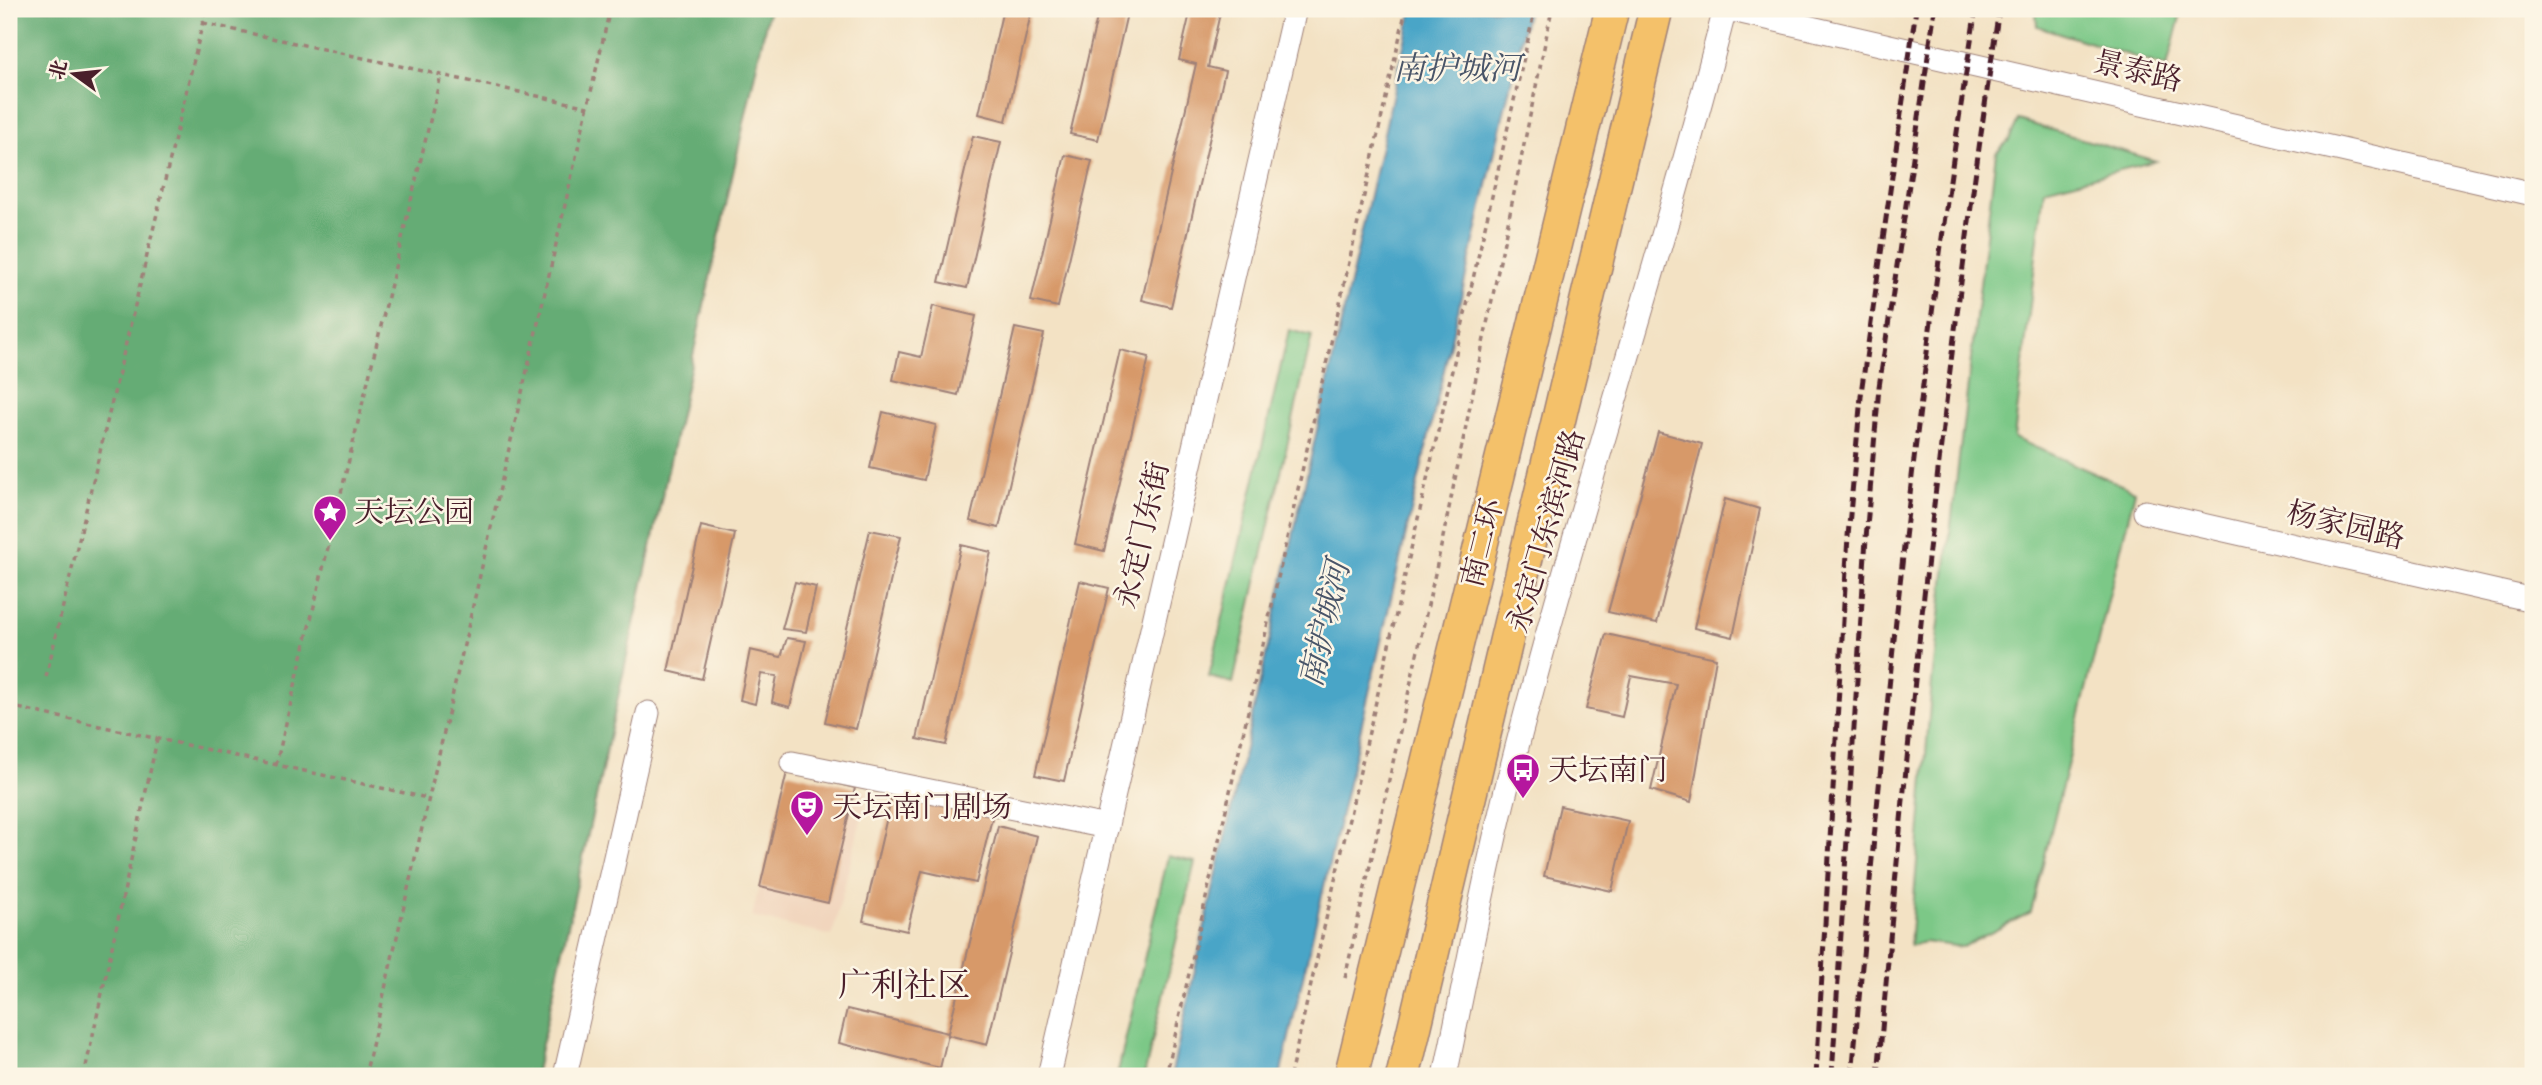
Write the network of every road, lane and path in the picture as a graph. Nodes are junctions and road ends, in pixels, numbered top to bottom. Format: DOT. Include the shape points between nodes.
graph roads {
  1 [pos="206,9"];
  2 [pos="610,9"];
  3 [pos="1295,9"];
  4 [pos="1406,9"];
  5 [pos="1535,9"];
  6 [pos="1552,9"];
  7 [pos="1612,9"];
  8 [pos="1656,9"];
  9 [pos="1726,9"];
  10 [pos="203,23"];
  11 [pos="441,75"];
  12 [pos="588,107"];
  13 [pos="2533,194"];
  14 [pos="2145,512"];
  15 [pos="2533,600"];
  16 [pos="47,677"];
  17 [pos="9,706"];
  18 [pos="648,713"];
  19 [pos="157,739"];
  20 [pos="792,763"];
  21 [pos="276,765"];
  22 [pos="427,799"];
  23 [pos="1107,827"];
  24 [pos="1342,991"];
  25 [pos="84,1076"];
  26 [pos="365,1076"];
  27 [pos="565,1076"];
  28 [pos="1049,1076"];
  29 [pos="1166,1076"];
  30 [pos="1290,1076"];
  31 [pos="1351,1076"];
  32 [pos="1403,1076"];
  33 [pos="1445,1076"];
  1 -- 10 [label="path"];
  2 -- 12 [label="path"];
  3 -- 23 [label="street, 永定门东街"];
  4 -- 29 [label="path"];
  5 -- 30 [label="path"];
  6 -- 24 [label="path" via="1442,542"];
  7 -- 31 [label="highway, 南二环"];
  8 -- 32 [label="highway, 南二环"];
  9 -- 13 [label="street, 景泰路"];
  9 -- 33 [label="street, 永定门东滨河路" via="1505,796"];
  10 -- 11 [label="path"];
  10 -- 16 [label="path"];
  11 -- 12 [label="path"];
  11 -- 21 [label="path"];
  12 -- 22 [label="path"];
  14 -- 15 [label="street, 杨家园路"];
  17 -- 19 [label="path"];
  18 -- 27 [label="street"];
  19 -- 21 [label="path"];
  19 -- 25 [label="path"];
  20 -- 23 [label="street"];
  21 -- 22 [label="path"];
  22 -- 26 [label="path"];
  23 -- 28 [label="street, 永定门东街"];
}
